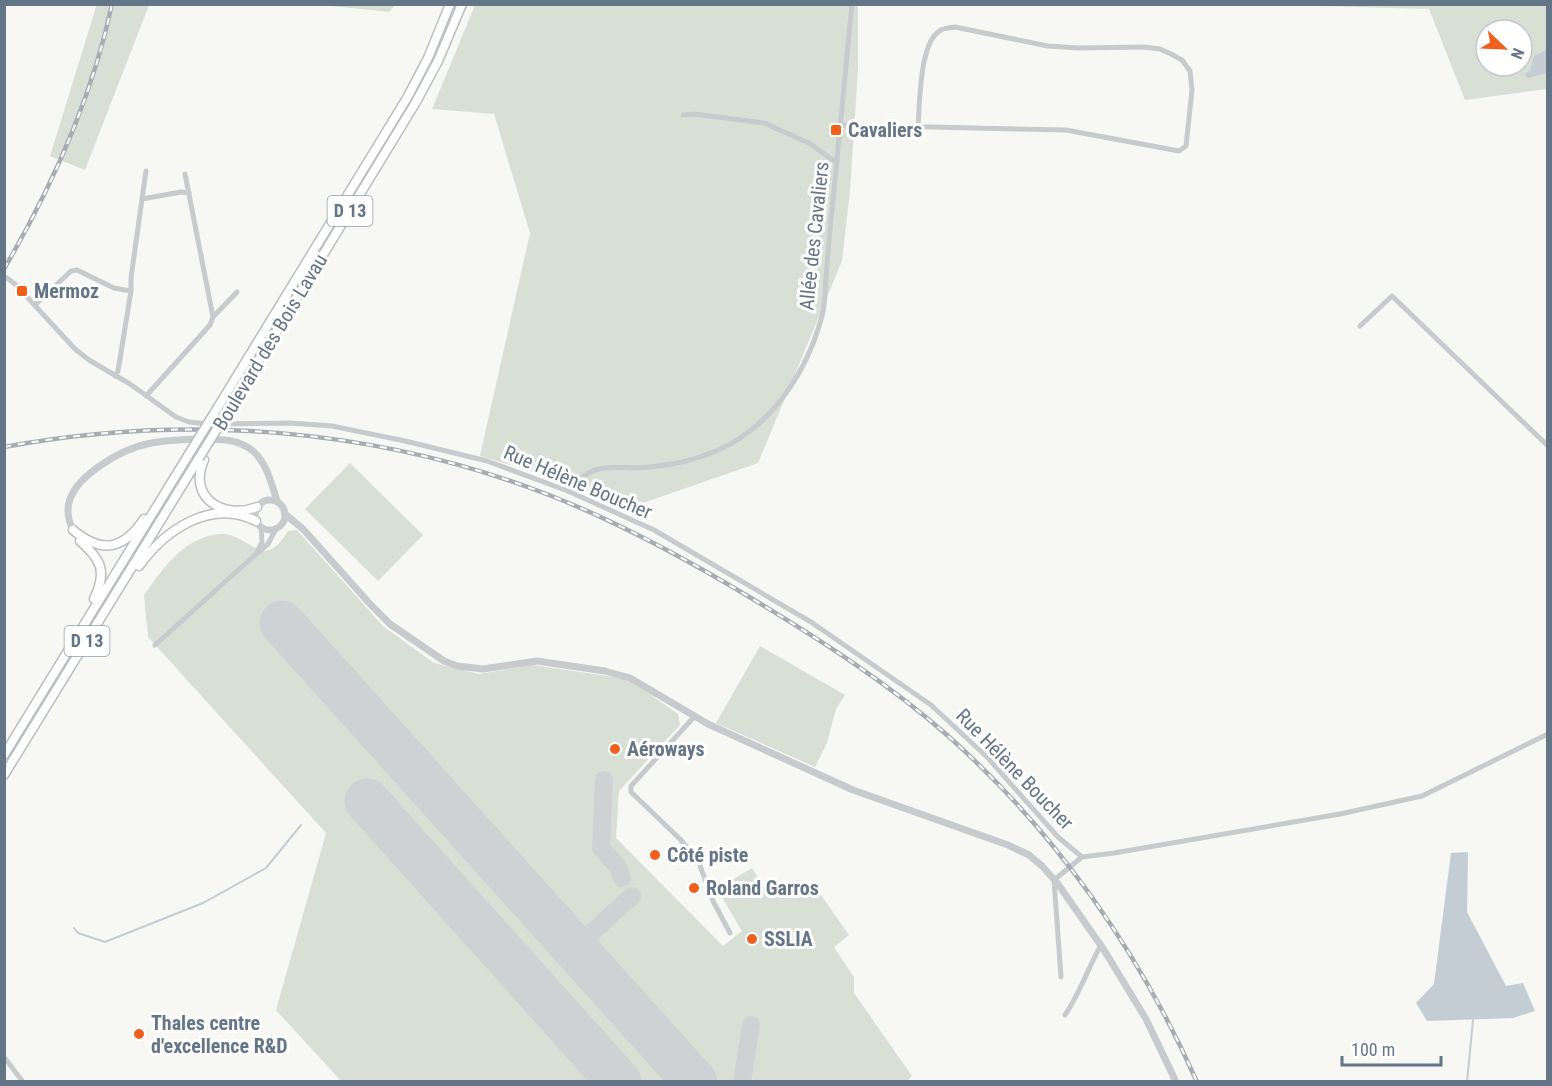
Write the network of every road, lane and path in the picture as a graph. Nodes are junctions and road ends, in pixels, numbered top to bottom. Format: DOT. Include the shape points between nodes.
graph roads {
  1 [pos="450,4"];
  2 [pos="462,4"];
  3 [pos="852,4"];
  4 [pos="683,115"];
  5 [pos="841,125"];
  6 [pos="918,126"];
  7 [pos="837,163"];
  8 [pos="146,171"];
  9 [pos="185,174"];
  10 [pos="189,193"];
  11 [pos="142,199"];
  12 [pos="4,276"];
  13 [pos="131,291"];
  14 [pos="237,292"];
  15 [pos="35,305"];
  16 [pos="213,317"];
  17 [pos="1360,326"];
  18 [pos="115,376"];
  19 [pos="146,396"];
  20 [pos="1548,446"];
  21 [pos="201,459"];
  22 [pos="179,470"];
  23 [pos="269,479"];
  24 [pos="568,491"];
  25 [pos="266,500"];
  26 [pos="277,501"];
  27 [pos="257,507"];
  28 [pos="285,514"];
  29 [pos="259,524"];
  30 [pos="298,525"];
  31 [pos="279,527"];
  32 [pos="72,530"];
  33 [pos="256,554"];
  34 [pos="122,584"];
  35 [pos="83,627"];
  36 [pos="155,645"];
  37 [pos="694,717"];
  38 [pos="1548,735"];
  39 [pos="4,755"];
  40 [pos="4,775"];
  41 [pos="1082,857"];
  42 [pos="1054,880"];
  43 [pos="730,933"];
  44 [pos="1101,945"];
  45 [pos="1061,977"];
  46 [pos="1065,1015"];
  47 [pos="4,1057"];
  48 [pos="23,1082"];
  49 [pos="1176,1082"];
  1 -- 22 [label="main road, Boulevard des Bois Lavau / D 13, bridge" via="407,98"];
  2 -- 21 [label="main road, Boulevard des Bois Lavau / D 13, bridge" via="417,102"];
  3 -- 5 [label="street, Allée des Cavaliers"];
  4 -- 7 [label="street" via="764,123 809,143"];
  5 -- 6 [label="street"];
  5 -- 7 [label="street, Allée des Cavaliers"];
  6 -- 6 [label="street" via="1066,130 1179,151 1186,146 1192,90 1190,70 1182,60 1160,49 1048,46 955,27 940,30 925,56"];
  7 -- 24 [label="street, Allée des Cavaliers" via="822,315 784,398 746,434 703,457 647,467 603,467 592,470"];
  8 -- 11 [label="street"];
  9 -- 10 [label="street"];
  10 -- 11 [label="street"];
  10 -- 16 [label="street"];
  11 -- 13 [label="street"];
  12 -- 15 [label="street, Rue Hélène Boucher"];
  13 -- 15 [label="street" via="114,288 77,270 71,271"];
  13 -- 18 [label="street"];
  14 -- 16 [label="street"];
  15 -- 18 [label="street, Rue Hélène Boucher" via="75,349"];
  16 -- 19 [label="street"];
  17 -- 20 [label="street" via="1392,296"];
  18 -- 19 [label="street, Rue Hélène Boucher"];
  19 -- 24 [label="street, Rue Hélène Boucher" via="189,422 333,426 487,461"];
  21 -- 27 [label="main road" via="200,483 207,499 225,509"];
  21 -- 34 [label="main road, D 13"];
  22 -- 32 [label="main road" via="129,538 105,546"];
  22 -- 35 [label="main road, D 13"];
  23 -- 25 [label="street"];
  23 -- 26 [label="street"];
  23 -- 32 [label="street" via="256,453 230,440 146,444 107,462 75,490 68,509"];
  24 -- 41 [label="street, Rue Hélène Boucher" via="654,530 811,622 931,705"];
  25 -- 26 [label="street"];
  25 -- 27 [label="street"];
  26 -- 28 [label="street"];
  27 -- 29 [label="street" via="255,516"];
  28 -- 30 [label="street"];
  28 -- 31 [label="street"];
  29 -- 31 [label="street" via="269,530"];
  29 -- 33 [label="street" via="262,542"];
  29 -- 34 [label="main road" via="240,515 221,514 190,521 158,542"];
  30 -- 31 [label="street"];
  30 -- 37 [label="street" via="390,624 444,661 471,669 537,661 616,674 644,686"];
  31 -- 33 [label="street"];
  32 -- 35 [label="main road" via="97,557 102,573"];
  33 -- 36 [label="street"];
  34 -- 40 [label="main road, D 13"];
  35 -- 39 [label="main road, D 13"];
  37 -- 42 [label="street" via="853,790 1008,845 1029,855"];
  37 -- 43 [label="street" via="631,786 631,792 698,860"];
  38 -- 41 [label="street" via="1422,796 1340,814"];
  41 -- 42 [label="street"];
  42 -- 44 [label="street"];
  42 -- 45 [label="street"];
  44 -- 46 [label="street"];
  44 -- 49 [label="street" via="1146,1019"];
  47 -- 48 [label="street"];
}
